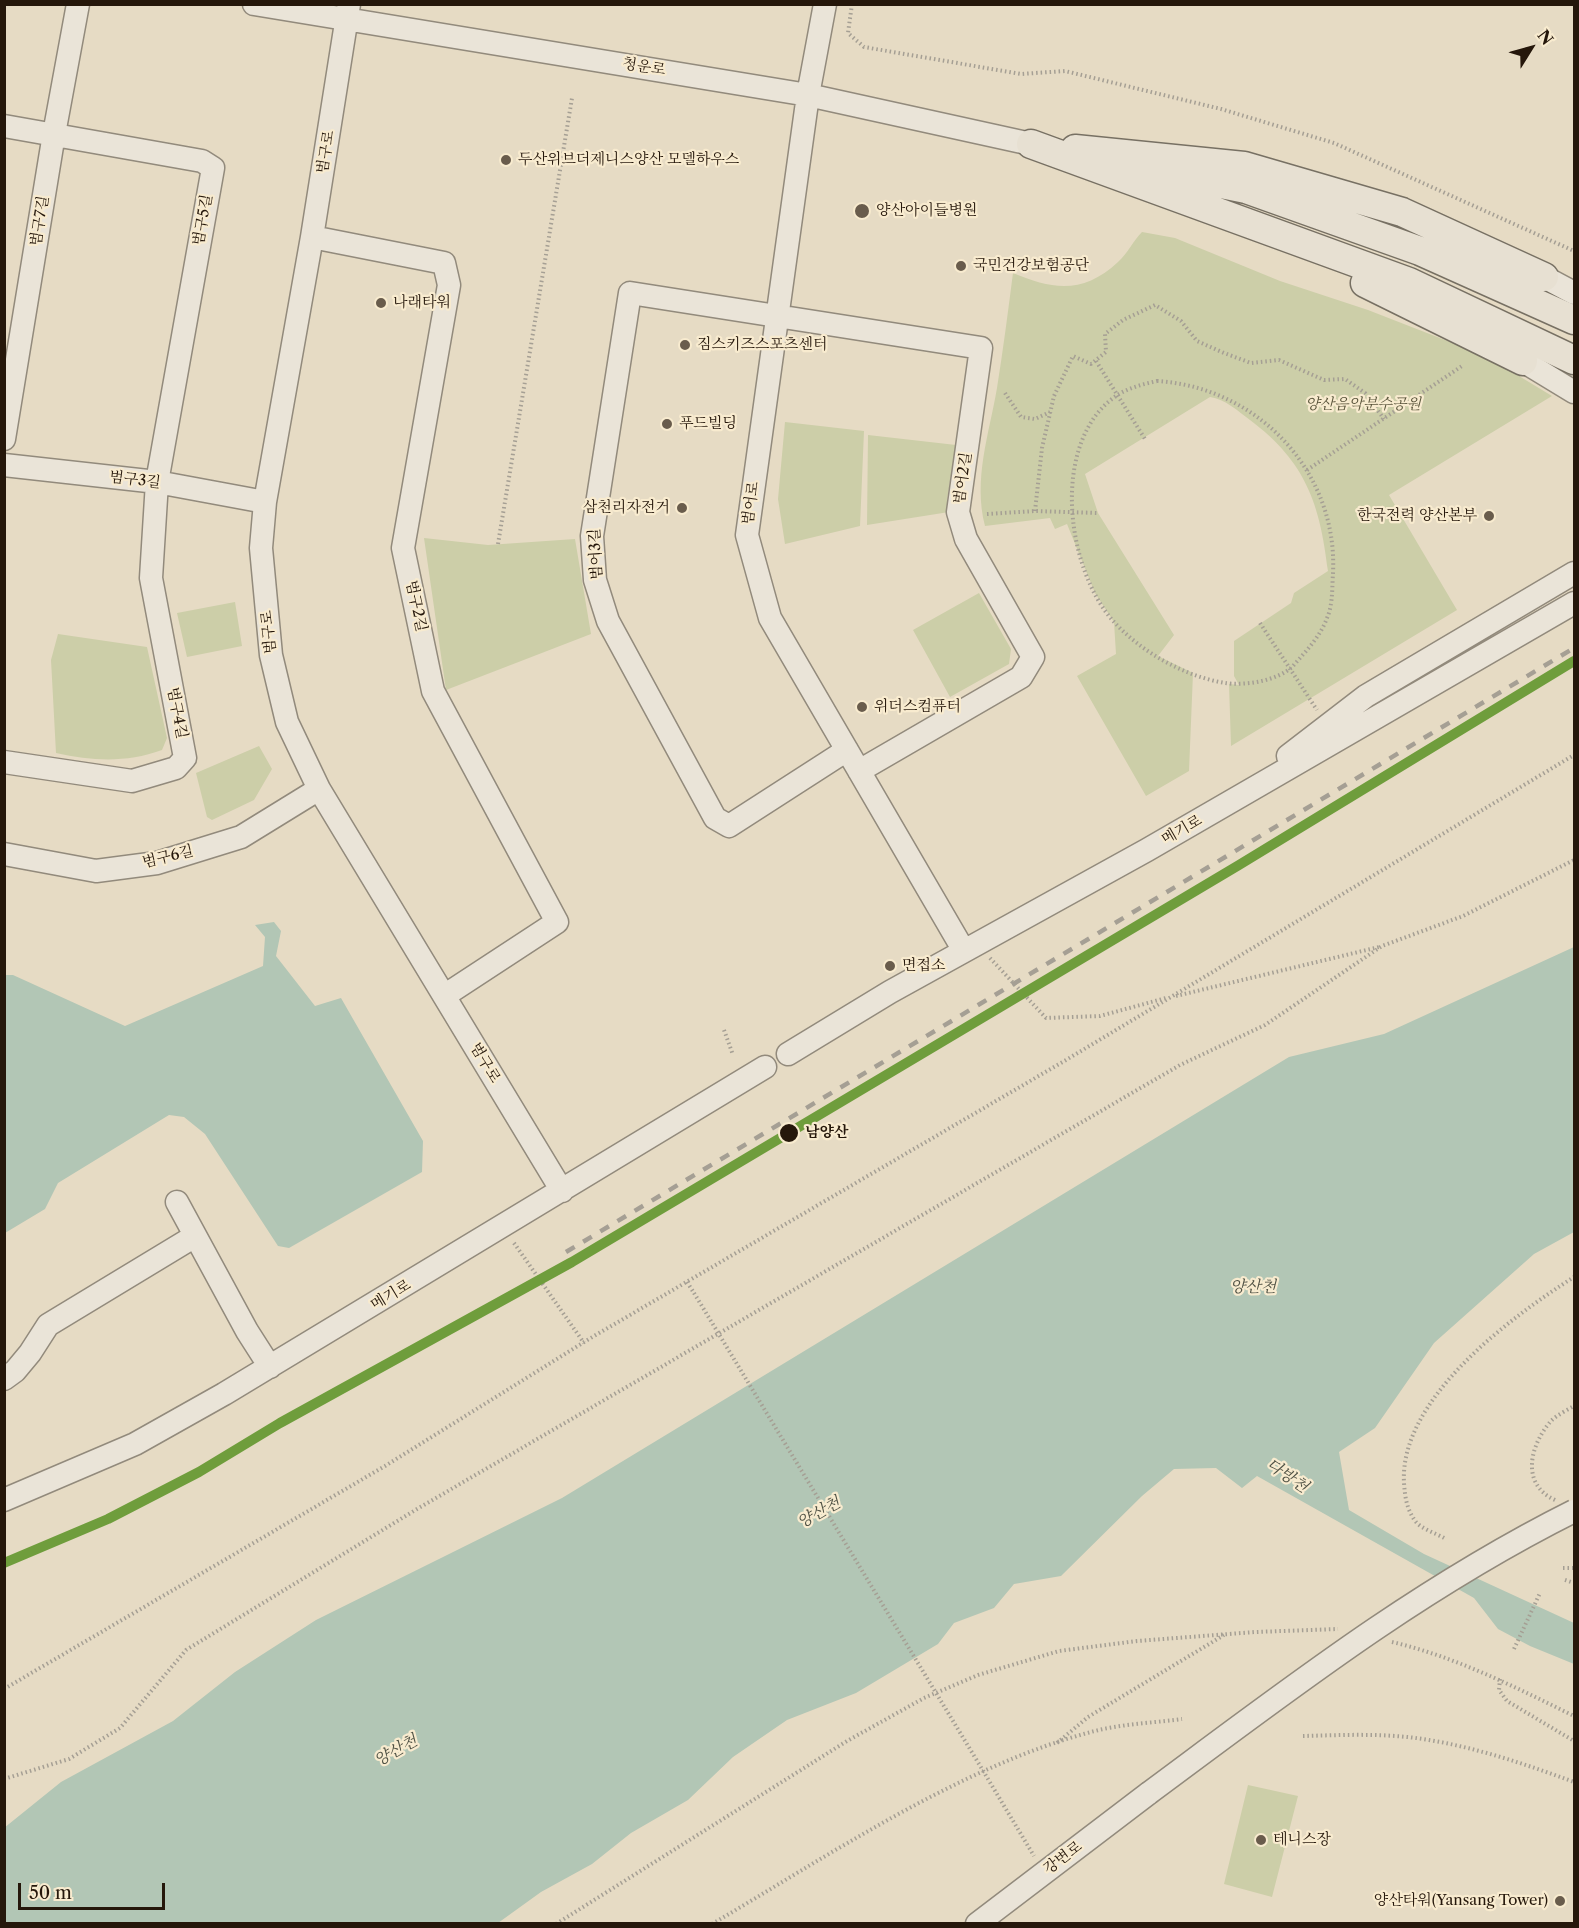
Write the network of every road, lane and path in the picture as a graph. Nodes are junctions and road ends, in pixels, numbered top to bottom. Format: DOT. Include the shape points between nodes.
graph roads {
  1 [pos="78,4"];
  2 [pos="254,4"];
  3 [pos="825,4"];
  4 [pos="852,4"];
  5 [pos="348,12"];
  6 [pos="808,95"];
  7 [pos="572,98"];
  8 [pos="4,126"];
  9 [pos="54,134"];
  10 [pos="1031,144"];
  11 [pos="312,237"];
  12 [pos="1575,251"];
  13 [pos="1544,277"];
  14 [pos="1575,293"];
  15 [pos="777,317"];
  16 [pos="1575,320"];
  17 [pos="1095,360"];
  18 [pos="1575,360"];
  19 [pos="1523,361"];
  20 [pos="1462,366"];
  21 [pos="1575,392"];
  22 [pos="1005,393"];
  23 [pos="1117,395"];
  24 [pos="1051,412"];
  25 [pos="1384,419"];
  26 [pos="1145,438"];
  27 [pos="4,439"];
  28 [pos="4,465"];
  29 [pos="1307,470"];
  30 [pos="157,482"];
  31 [pos="265,502"];
  32 [pos="1035,511"];
  33 [pos="1073,513"];
  34 [pos="1098,513"];
  35 [pos="987,514"];
  36 [pos="498,544"];
  37 [pos="1575,573"];
  38 [pos="1575,603"];
  39 [pos="1260,623"];
  40 [pos="1290,669"];
  41 [pos="1317,711"];
  42 [pos="847,750"];
  43 [pos="1575,755"];
  44 [pos="4,762"];
  45 [pos="859,771"];
  46 [pos="319,789"];
  47 [pos="1214,812"];
  48 [pos="4,854"];
  49 [pos="1575,860"];
  50 [pos="1382,946"];
  51 [pos="970,947"];
  52 [pos="444,996"];
  53 [pos="1173,997"];
  54 [pos="724,1030"];
  55 [pos="788,1054"];
  56 [pos="734,1055"];
  57 [pos="765,1067"];
  58 [pos="562,1191"];
  59 [pos="177,1202"];
  60 [pos="503,1227"];
  61 [pos="195,1236"];
  62 [pos="1575,1277"];
  63 [pos="687,1282"];
  64 [pos="584,1342"];
  65 [pos="270,1367"];
  66 [pos="4,1379"];
  67 [pos="1575,1406"];
  68 [pos="4,1500"];
  69 [pos="1569,1508"];
  70 [pos="1444,1538"];
  71 [pos="1563,1568"];
  72 [pos="1575,1568"];
  73 [pos="1565,1580"];
  74 [pos="1575,1583"];
  75 [pos="1540,1593"];
  76 [pos="1342,1630"];
  77 [pos="1225,1634"];
  78 [pos="1384,1640"];
  79 [pos="1514,1649"];
  80 [pos="1500,1679"];
  81 [pos="4,1689"];
  82 [pos="1575,1716"];
  83 [pos="1182,1719"];
  84 [pos="1303,1736"];
  85 [pos="1575,1741"];
  86 [pos="1054,1745"];
  87 [pos="984,1771"];
  88 [pos="4,1779"];
  89 [pos="1575,1782"];
  90 [pos="1035,1857"];
  91 [pos="556,1923"];
  92 [pos="712,1923"];
  93 [pos="977,1923"];
  1 -- 9 [label="street, 범구7길"];
  2 -- 5 [label="street, 청운로"];
  3 -- 6 [label="street, 범어로"];
  4 -- 12 [label="path" via="848,33 864,47 1020,74 1065,70 1221,109 1334,143"];
  5 -- 6 [label="street, 청운로"];
  5 -- 11 [label="street, 범구로"];
  6 -- 10 [label="street, 청운로"];
  6 -- 15 [label="street, 범어로"];
  7 -- 36 [label="path"];
  8 -- 9 [label="street, 범구5길"];
  9 -- 27 [label="street, 범구7길"];
  9 -- 30 [label="street, 범구5길" via="202,161 213,168"];
  10 -- 13 [label="main road" via="1244,166 1402,212"];
  10 -- 16 [label="main road" via="1246,189 1420,251"];
  10 -- 18 [label="main road" via="1409,282"];
  10 -- 19 [label="main road" via="1197,223 1349,275"];
  11 -- 31 [label="street, 범구로"];
  11 -- 52 [label="street, 범구2길" via="444,263 449,285 404,548 433,691 557,922"];
  13 -- 14 [label="street"];
  15 -- 42 [label="street, 범어로" via="747,535 770,618"];
  15 -- 42 [label="street, 범어3길" via="630,293 592,536 595,580 608,621 715,818 729,826"];
  15 -- 45 [label="street, 범어2길" via="981,348 958,512 966,539 1033,657 1021,677"];
  17 -- 23 [label="path"];
  17 -- 24 [label="path" via="1091,364 1073,356 1054,396"];
  17 -- 25 [label="path" via="1106,352 1105,334 1123,320 1155,305 1181,321 1197,341 1224,353 1251,363 1279,360 1324,380 1344,379 1365,393"];
  19 -- 21 [label="street"];
  20 -- 25 [label="path"];
  22 -- 24 [label="path" via="1021,417 1035,419"];
  23 -- 26 [label="path"];
  23 -- 29 [label="path" via="1157,381 1209,389 1261,421 1289,444"];
  23 -- 33 [label="path" via="1097,416 1075,456"];
  24 -- 32 [label="path" via="1042,448"];
  25 -- 29 [label="path"];
  28 -- 30 [label="street, 범구3길"];
  29 -- 40 [label="path" via="1328,516 1334,555 1332,587 1328,616 1317,637"];
  30 -- 31 [label="street, 범구3길"];
  30 -- 44 [label="street, 범구4길" via="151,578 185,759 176,768 132,781"];
  31 -- 46 [label="street, 범구로" via="261,548 271,655 287,722"];
  32 -- 33 [label="path"];
  32 -- 35 [label="path"];
  33 -- 34 [label="path"];
  33 -- 40 [label="path" via="1075,541 1095,593 1114,622 1137,643 1167,663 1239,685"];
  37 -- 47 [label="street" via="1366,696"];
  38 -- 47 [label="street, 메기로"];
  39 -- 40 [label="path"];
  40 -- 41 [label="path"];
  42 -- 45 [label="street, 범어로"];
  43 -- 53 [label="path"];
  45 -- 51 [label="street, 범어로"];
  46 -- 48 [label="street, 범구6길" via="241,837 157,863 96,871"];
  46 -- 52 [label="street, 범구로"];
  47 -- 51 [label="street, 메기로"];
  49 -- 50 [label="path" via="1463,916"];
  50 -- 53 [label="path"];
  50 -- 88 [label="path" via="1265,1025 1180,1065 417,1509 186,1650 120,1728 69,1759"];
  51 -- 53 [label="path" via="1046,1018 1100,1016"];
  51 -- 55 [label="street, 메기로"];
  52 -- 58 [label="street, 범구로"];
  53 -- 63 [label="path"];
  54 -- 56 [label="path"];
  57 -- 58 [label="street, 메기로"];
  58 -- 60 [label="street, 메기로"];
  59 -- 61 [label="street"];
  60 -- 64 [label="path"];
  60 -- 65 [label="street, 메기로"];
  61 -- 65 [label="street"];
  61 -- 66 [label="street" via="48,1325 30,1353"];
  62 -- 70 [label="path" via="1491,1338 1452,1376 1414,1434 1403,1461 1406,1503 1417,1523"];
  63 -- 64 [label="path"];
  63 -- 87 [label="path, bridge"];
  64 -- 81 [label="path" via="385,1466"];
  65 -- 68 [label="street, 메기로" via="135,1444"];
  67 -- 69 [label="path" via="1552,1419 1534,1444 1531,1473 1542,1494"];
  69 -- 93 [label="street, 강변로, bridge" via="1358,1639"];
  71 -- 72 [label="path"];
  73 -- 74 [label="path"];
  75 -- 79 [label="path"];
  76 -- 77 [label="path"];
  77 -- 86 [label="path" via="1088,1717"];
  77 -- 91 [label="path" via="1059,1651 978,1675 924,1698 847,1741"];
  78 -- 80 [label="path" via="1426,1650"];
  80 -- 82 [label="path"];
  80 -- 85 [label="path" via="1499,1690 1507,1701"];
  83 -- 86 [label="path" via="1092,1732"];
  84 -- 89 [label="path" via="1422,1739 1504,1757"];
  86 -- 87 [label="path"];
  87 -- 90 [label="path"];
  87 -- 92 [label="path" via="872,1830"];
}
